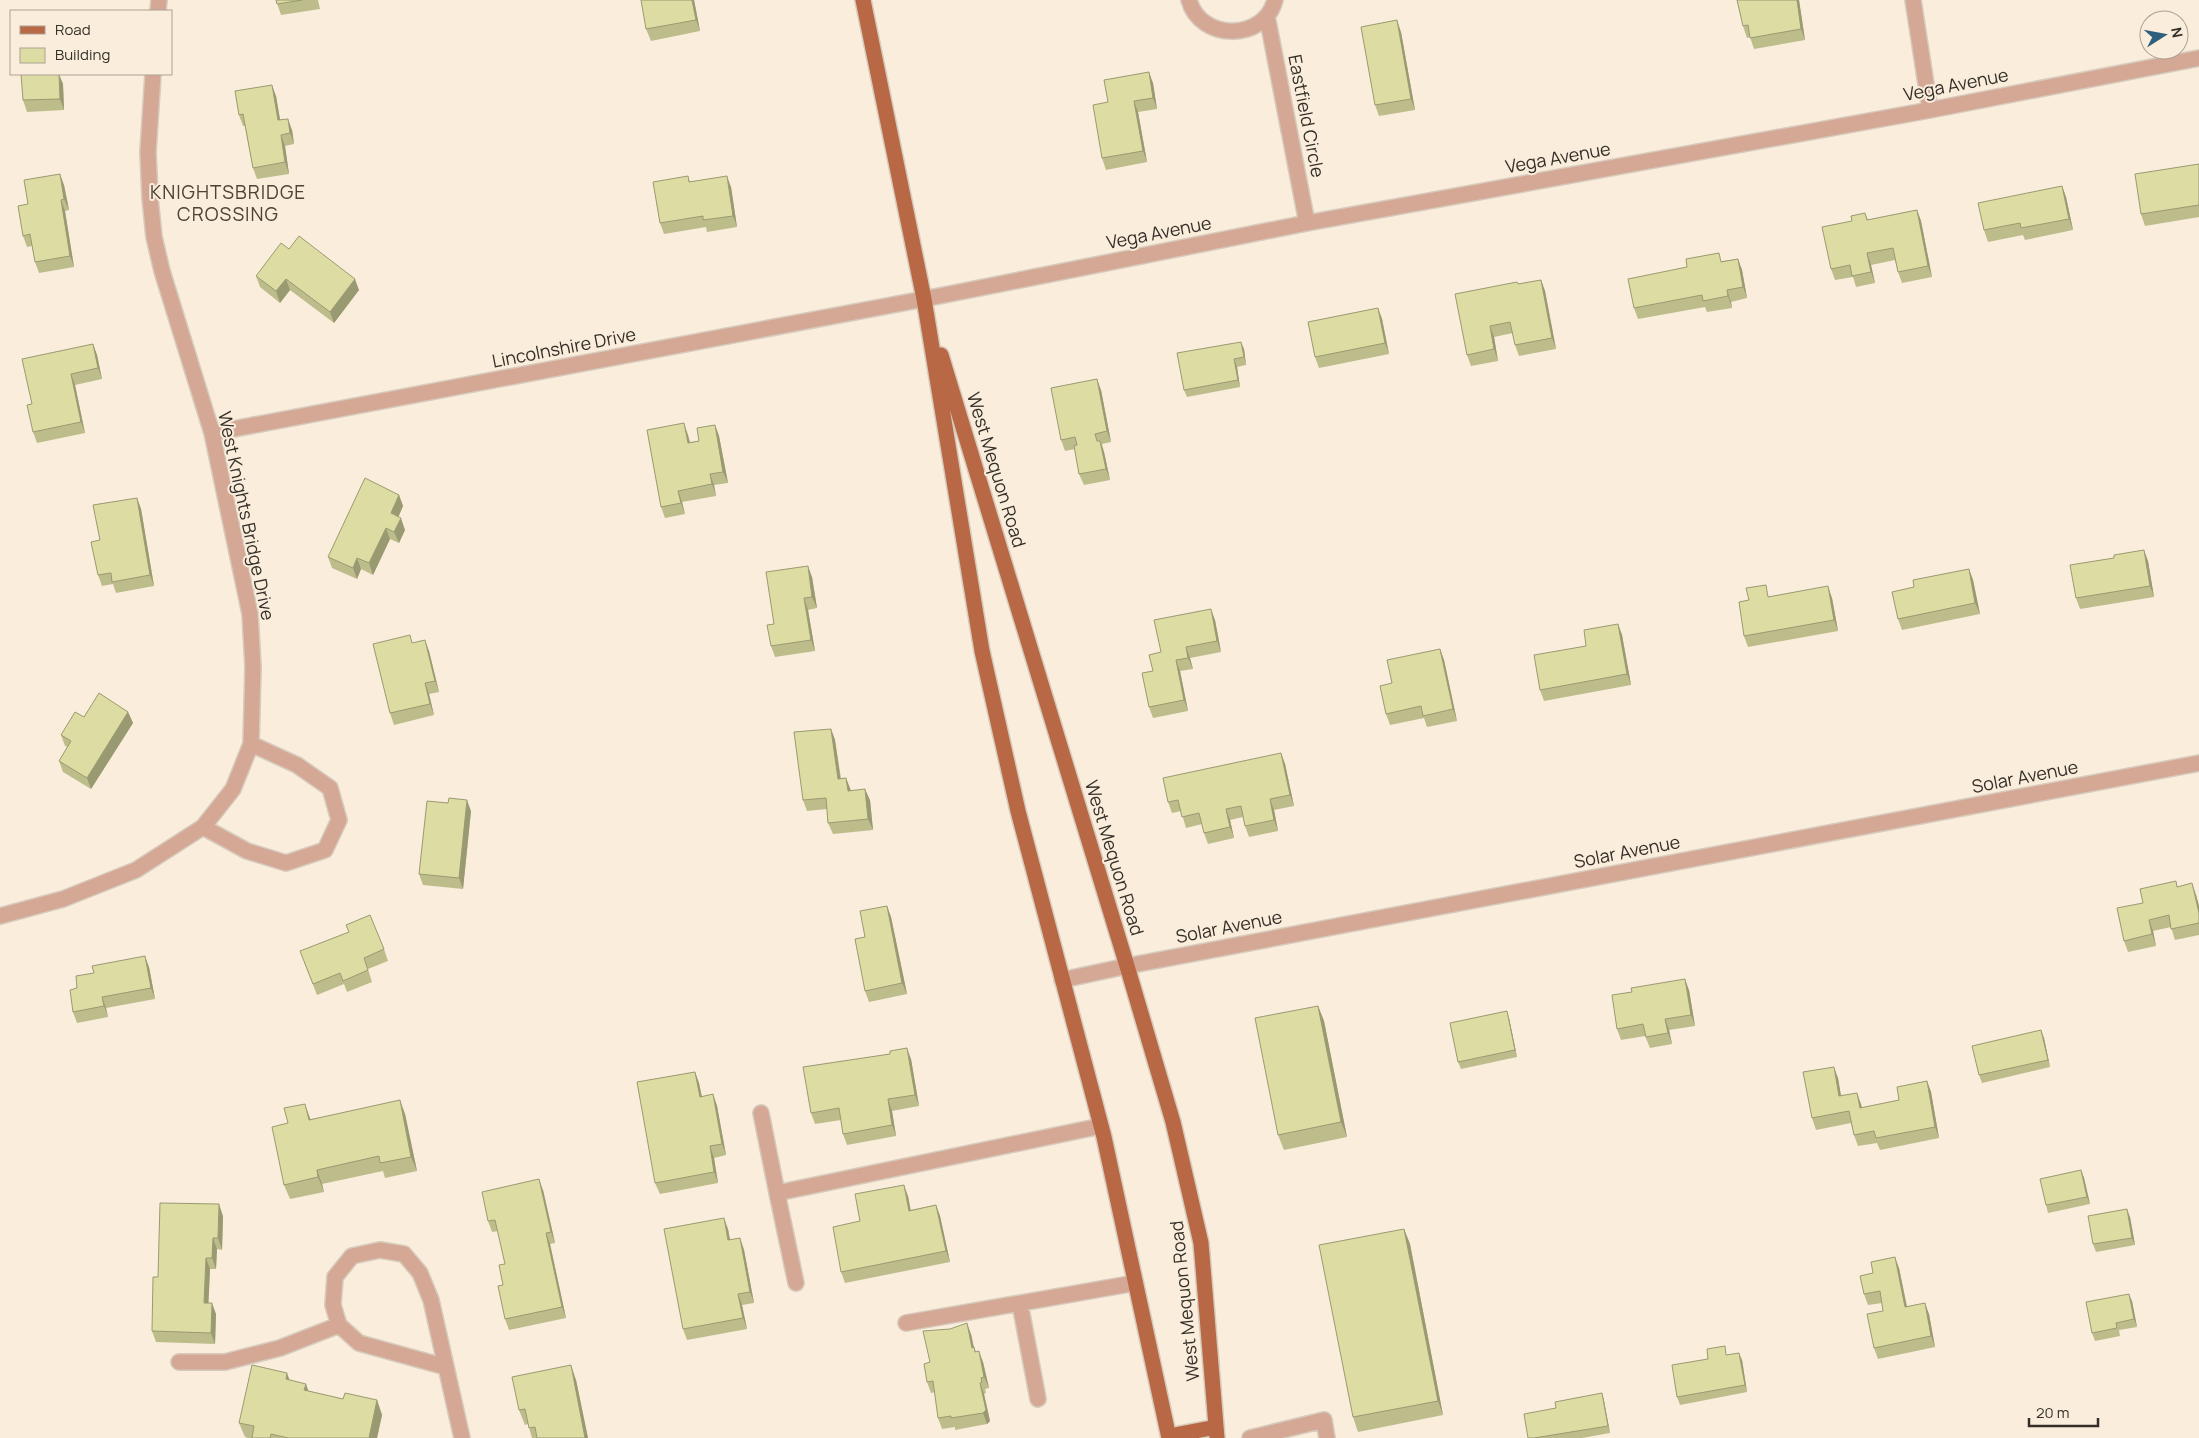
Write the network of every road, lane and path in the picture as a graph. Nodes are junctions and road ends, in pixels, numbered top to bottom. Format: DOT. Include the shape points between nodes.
graph roads {
  1 [pos="863,0"];
  2 [pos="1189,0"];
  3 [pos="1276,0"];
  4 [pos="1913,0"];
  5 [pos="1267,16"];
  6 [pos="2199,58"];
  7 [pos="153,75"];
  8 [pos="1930,110"];
  9 [pos="1307,223"];
  10 [pos="924,299"];
  11 [pos="212,434"];
  12 [pos="251,744"];
  13 [pos="2199,763"];
  14 [pos="203,827"];
  15 [pos="0,916"];
  16 [pos="1128,966"];
  17 [pos="1062,980"];
  18 [pos="760,1112"];
  19 [pos="1101,1126"];
  20 [pos="777,1193"];
  21 [pos="796,1283"];
  22 [pos="1135,1283"];
  23 [pos="1020,1304"];
  24 [pos="906,1323"];
  25 [pos="339,1325"];
  26 [pos="180,1362"];
  27 [pos="446,1367"];
  28 [pos="1038,1399"];
  29 [pos="1217,1433"];
  30 [pos="1167,1437"];
  31 [pos="462,1438"];
  32 [pos="1250,1438"];
  33 [pos="1327,1438"];
  1 -- 10 [label="main road, West Mequon Road"];
  2 -- 5 [label="street" via="1197,16 1225,32 1255,26"];
  3 -- 5 [label="street"];
  4 -- 8 [label="street"];
  5 -- 9 [label="street, Eastfield Circle"];
  6 -- 8 [label="street, Vega Avenue"];
  7 -- 11 [label="street, West Knights Bridge Drive" via="148,152 154,237"];
  8 -- 9 [label="street, Vega Avenue"];
  9 -- 10 [label="street, Vega Avenue"];
  10 -- 11 [label="street, Lincolnshire Drive"];
  10 -- 16 [label="main road, West Mequon Road"];
  10 -- 17 [label="main road, West Mequon Road" via="982,651 1018,811"];
  11 -- 12 [label="street, West Knights Bridge Drive" via="250,614 253,667"];
  12 -- 14 [label="street, West Knights Bridge Drive" via="233,789"];
  12 -- 14 [label="street" via="297,765 330,788 339,820 325,850 286,863 247,851"];
  13 -- 16 [label="street, Solar Avenue"];
  14 -- 15 [label="street, West Knights Bridge Drive" via="136,870 63,899"];
  16 -- 17 [label="street, Solar Avenue"];
  16 -- 29 [label="main road, West Mequon Road" via="1173,1122 1201,1243"];
  17 -- 19 [label="main road, West Mequon Road"];
  18 -- 20 [label="street"];
  19 -- 20 [label="street"];
  19 -- 22 [label="main road, West Mequon Road"];
  20 -- 21 [label="street"];
  22 -- 23 [label="street"];
  22 -- 30 [label="main road, West Mequon Road"];
  23 -- 24 [label="street"];
  23 -- 28 [label="street"];
  25 -- 26 [label="street" via="280,1348 225,1362"];
  25 -- 27 [label="street" via="359,1343"];
  25 -- 27 [label="street" via="333,1305 336,1277 352,1256 380,1250 404,1254 420,1273 431,1300"];
  27 -- 31 [label="street"];
  29 -- 30 [label="main road"];
  32 -- 33 [label="street" via="1324,1420"];
}
